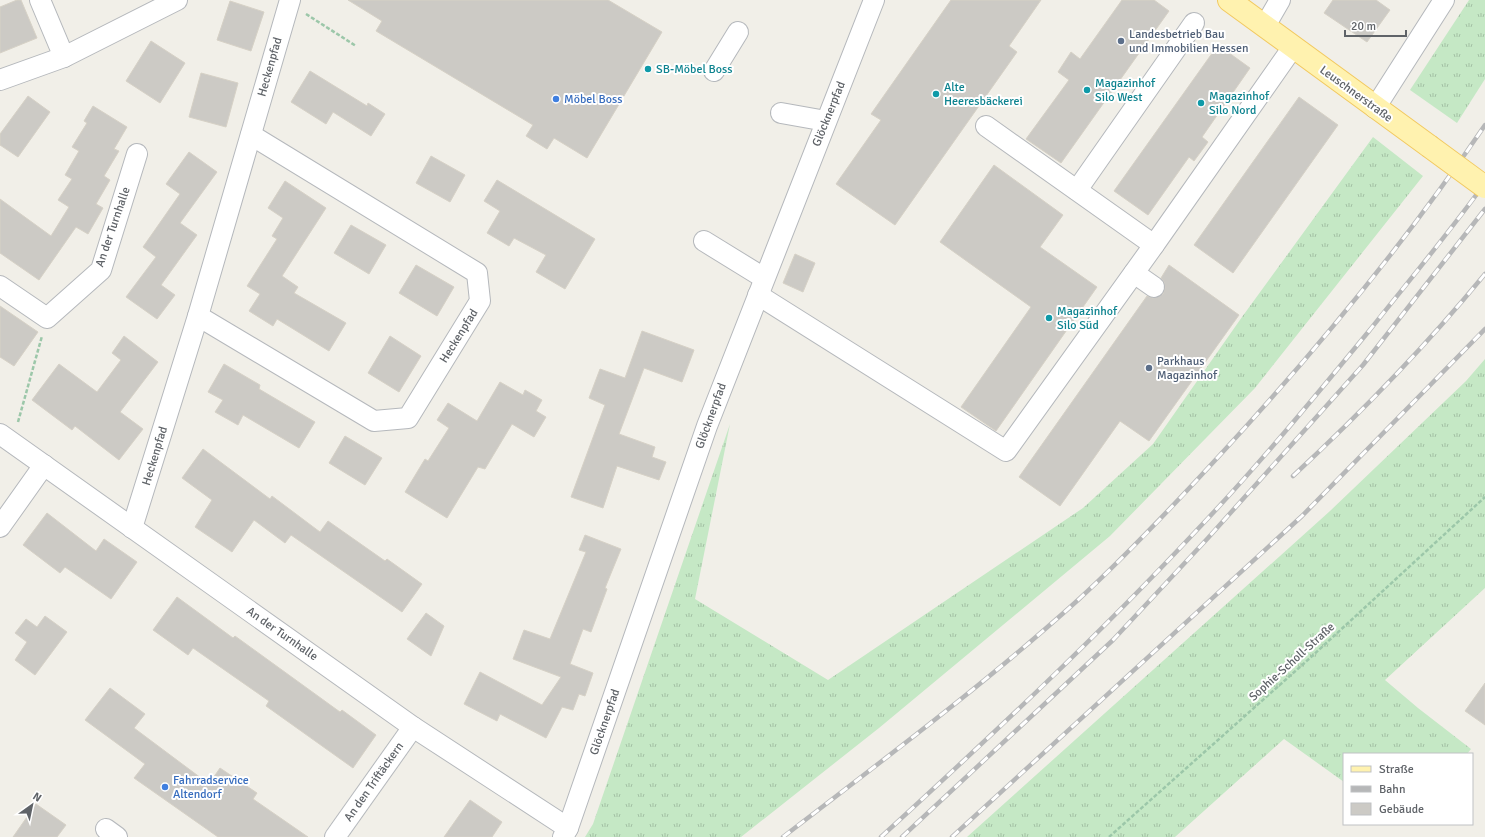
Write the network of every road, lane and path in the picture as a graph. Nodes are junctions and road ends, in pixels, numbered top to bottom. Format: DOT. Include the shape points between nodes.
graph roads {
  1 [pos="40,0"];
  2 [pos="177,0"];
  3 [pos="874,0"];
  4 [pos="1229,0"];
  5 [pos="1280,0"];
  6 [pos="1444,0"];
  7 [pos="289,2"];
  8 [pos="1194,23"];
  9 [pos="1265,26"];
  10 [pos="738,32"];
  11 [pos="356,46"];
  12 [pos="1293,47"];
  13 [pos="64,57"];
  14 [pos="714,71"];
  15 [pos="0,80"];
  16 [pos="1375,108"];
  17 [pos="781,113"];
  18 [pos="826,121"];
  19 [pos="986,126"];
  20 [pos="251,135"];
  21 [pos="137,154"];
  22 [pos="1485,186"];
  23 [pos="1077,190"];
  24 [pos="704,240"];
  25 [pos="1154,245"];
  26 [pos="1134,273"];
  27 [pos="0,286"];
  28 [pos="761,286"];
  29 [pos="1154,287"];
  30 [pos="198,316"];
  31 [pos="47,318"];
  32 [pos="6,439"];
  33 [pos="44,465"];
  34 [pos="1485,497"];
  35 [pos="0,527"];
  36 [pos="132,528"];
  37 [pos="413,727"];
  38 [pos="565,833"];
  39 [pos="335,837"];
  40 [pos="1109,837"];
  1 -- 13 [label="street"];
  2 -- 13 [label="street"];
  3 -- 18 [label="street, Glöcknerpfad"];
  4 -- 9 [label="main road, Leuschnerstraße"];
  5 -- 9 [label="street"];
  6 -- 16 [label="street"];
  7 -- 11 [label="path"];
  7 -- 20 [label="street, Heckenpfad"];
  8 -- 23 [label="street"];
  9 -- 12 [label="main road, Leuschnerstraße"];
  10 -- 14 [label="street"];
  12 -- 16 [label="main road, Leuschnerstraße"];
  12 -- 25 [label="street"];
  13 -- 15 [label="street"];
  16 -- 22 [label="main road, Leuschnerstraße, bridge"];
  17 -- 18 [label="street"];
  18 -- 28 [label="street, Glöcknerpfad"];
  19 -- 23 [label="street"];
  20 -- 30 [label="street, Heckenpfad"];
  20 -- 30 [label="street, Heckenpfad" via="477,273 480,301 408,418 374,421"];
  21 -- 31 [label="street, An der Turnhalle" via="101,270"];
  23 -- 25 [label="street"];
  24 -- 28 [label="street"];
  25 -- 26 [label="street"];
  26 -- 28 [label="street" via="1006,451"];
  26 -- 29 [label="street"];
  27 -- 31 [label="street"];
  28 -- 38 [label="street, Glöcknerpfad" via="707,426"];
  30 -- 36 [label="street, Heckenpfad"];
  31 -- 32 [label="path"];
  32 -- 33 [label="street, An der Turnhalle"];
  33 -- 35 [label="street"];
  33 -- 36 [label="street, An der Turnhalle"];
  34 -- 40 [label="path, Sophie-Scholl-Straße" via="1310,658"];
  36 -- 37 [label="street, An der Turnhalle"];
  37 -- 38 [label="street, An der Turnhalle"];
  37 -- 39 [label="street, An den Triftäckern"];
}
